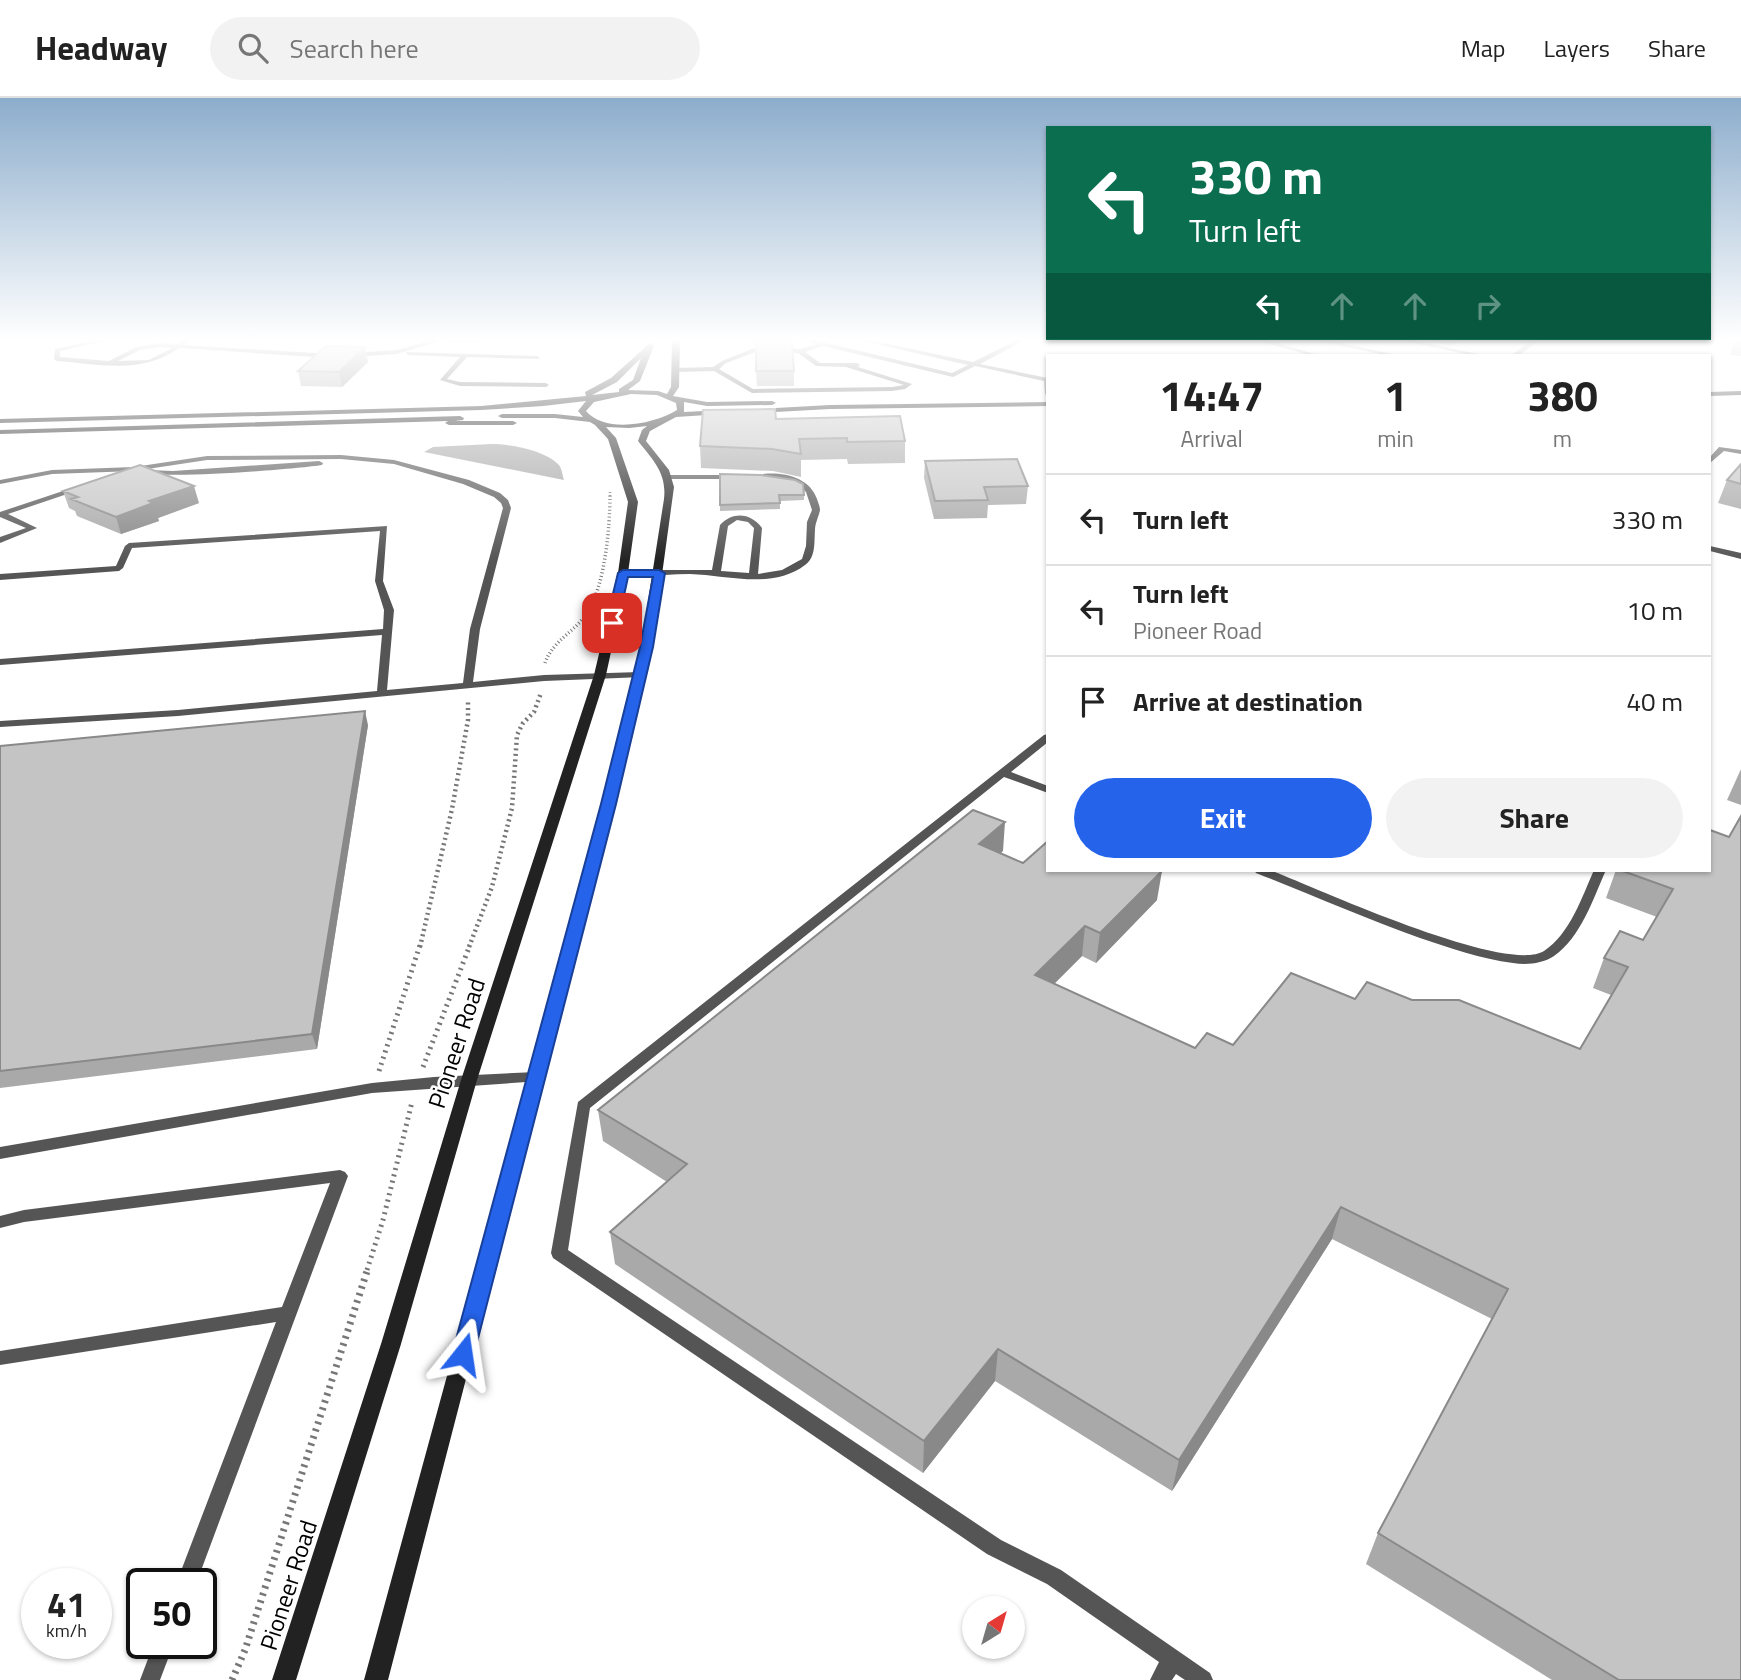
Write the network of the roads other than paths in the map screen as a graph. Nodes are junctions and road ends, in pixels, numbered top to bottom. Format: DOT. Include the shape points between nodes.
graph roads {
  1 [pos="237,414"];
  2 [pos="585,414"];
  3 [pos="674,414"];
  4 [pos="730,414"];
  5 [pos="669,418"];
  6 [pos="0,421"];
  7 [pos="371,422"];
  8 [pos="595,422"];
  9 [pos="0,432"];
  10 [pos="612,438"];
  11 [pos="1741,452"];
  12 [pos="368,458"];
  13 [pos="1711,460"];
  14 [pos="134,469"];
  15 [pos="748,476"];
  16 [pos="760,476"];
  17 [pos="668,477"];
  18 [pos="0,482"];
  19 [pos="100,482"];
  20 [pos="87,486"];
  21 [pos="0,514"];
  22 [pos="0,540"];
  23 [pos="1711,548"];
  24 [pos="1741,556"];
  25 [pos="623,573"];
  26 [pos="659,573"];
  27 [pos="716,573"];
  28 [pos="0,577"];
  29 [pos="753,577"];
  30 [pos="386,632"];
  31 [pos="0,662"];
  32 [pos="600,675"];
  33 [pos="640,675"];
  34 [pos="468,685"];
  35 [pos="382,694"];
  36 [pos="0,724"];
  37 [pos="1046,739"];
  38 [pos="1003,773"];
  39 [pos="1046,789"];
  40 [pos="1265,872"];
  41 [pos="1599,872"];
  42 [pos="536,1077"];
  43 [pos="469,1080"];
  44 [pos="0,1153"];
  45 [pos="0,1222"];
  46 [pos="288,1313"];
  47 [pos="0,1358"];
  48 [pos="192,1568"];
  49 [pos="158,1659"];
  50 [pos="1173,1659"];
  51 [pos="150,1680"];
  52 [pos="284,1680"];
  53 [pos="376,1680"];
  54 [pos="1160,1680"];
  55 [pos="1203,1680"];
  1 -- 6 [label="main road"];
  2 -- 8 [label="main road"];
  3 -- 5 [label="main road"];
  4 -- 5 [label="main road"];
  5 -- 8 [label="main road" via="630,426"];
  5 -- 17 [label="main road" via="646,430 642,441"];
  7 -- 8 [label="main road" via="537,415"];
  7 -- 9 [label="main road"];
  7 -- 10 [label="main road" via="557,424 591,428"];
  8 -- 10 [label="main road, Pioneer Road"];
  10 -- 25 [label="main road, Pioneer Road" via="633,502"];
  11 -- 13 [label="lane" via="1722,449"];
  12 -- 14 [label="lane" via="173,473"];
  12 -- 14 [label="lane" via="248,456 180,460"];
  12 -- 34 [label="lane" via="466,482 505,502 507,513 475,629"];
  14 -- 18 [label="lane" via="52,472"];
  14 -- 19 [label="lane"];
  15 -- 17 [label="lane"];
  16 -- 29 [label="lane" via="805,484 816,510 810,519 808,556 803,562 775,576"];
  17 -- 26 [label="main road" via="670,496"];
  20 -- 21 [label="lane"];
  21 -- 22 [label="lane" via="33,528"];
  23 -- 24 [label="lane"];
  25 -- 26 [label="lane"];
  25 -- 32 [label="main road, Pioneer Road"];
  26 -- 27 [label="lane"];
  26 -- 33 [label="main road"];
  27 -- 29 [label="lane"];
  27 -- 29 [label="lane" via="724,525 733,518 745,518 758,528"];
  28 -- 30 [label="lane" via="119,568 129,546 384,528 379,581 389,610"];
  30 -- 31 [label="lane"];
  30 -- 35 [label="lane"];
  32 -- 33 [label="lane"];
  32 -- 34 [label="lane"];
  32 -- 43 [label="main road, Pioneer Road"];
  33 -- 42 [label="main road"];
  34 -- 35 [label="lane"];
  35 -- 36 [label="lane"];
  37 -- 38 [label="lane"];
  38 -- 39 [label="lane"];
  38 -- 50 [label="lane" via="583,1106 559,1253 994,1547 1054,1577"];
  40 -- 41 [label="lane" via="1447,943 1507,958 1537,959 1557,946"];
  42 -- 43 [label="lane"];
  42 -- 53 [label="main road"];
  43 -- 44 [label="lane" via="372,1088"];
  43 -- 52 [label="main road, Pioneer Road" via="395,1332"];
  45 -- 46 [label="lane" via="340,1176"];
  46 -- 47 [label="lane"];
  46 -- 48 [label="lane"];
  49 -- 51 [label="lane"];
  50 -- 54 [label="lane"];
  50 -- 55 [label="lane"];
}
